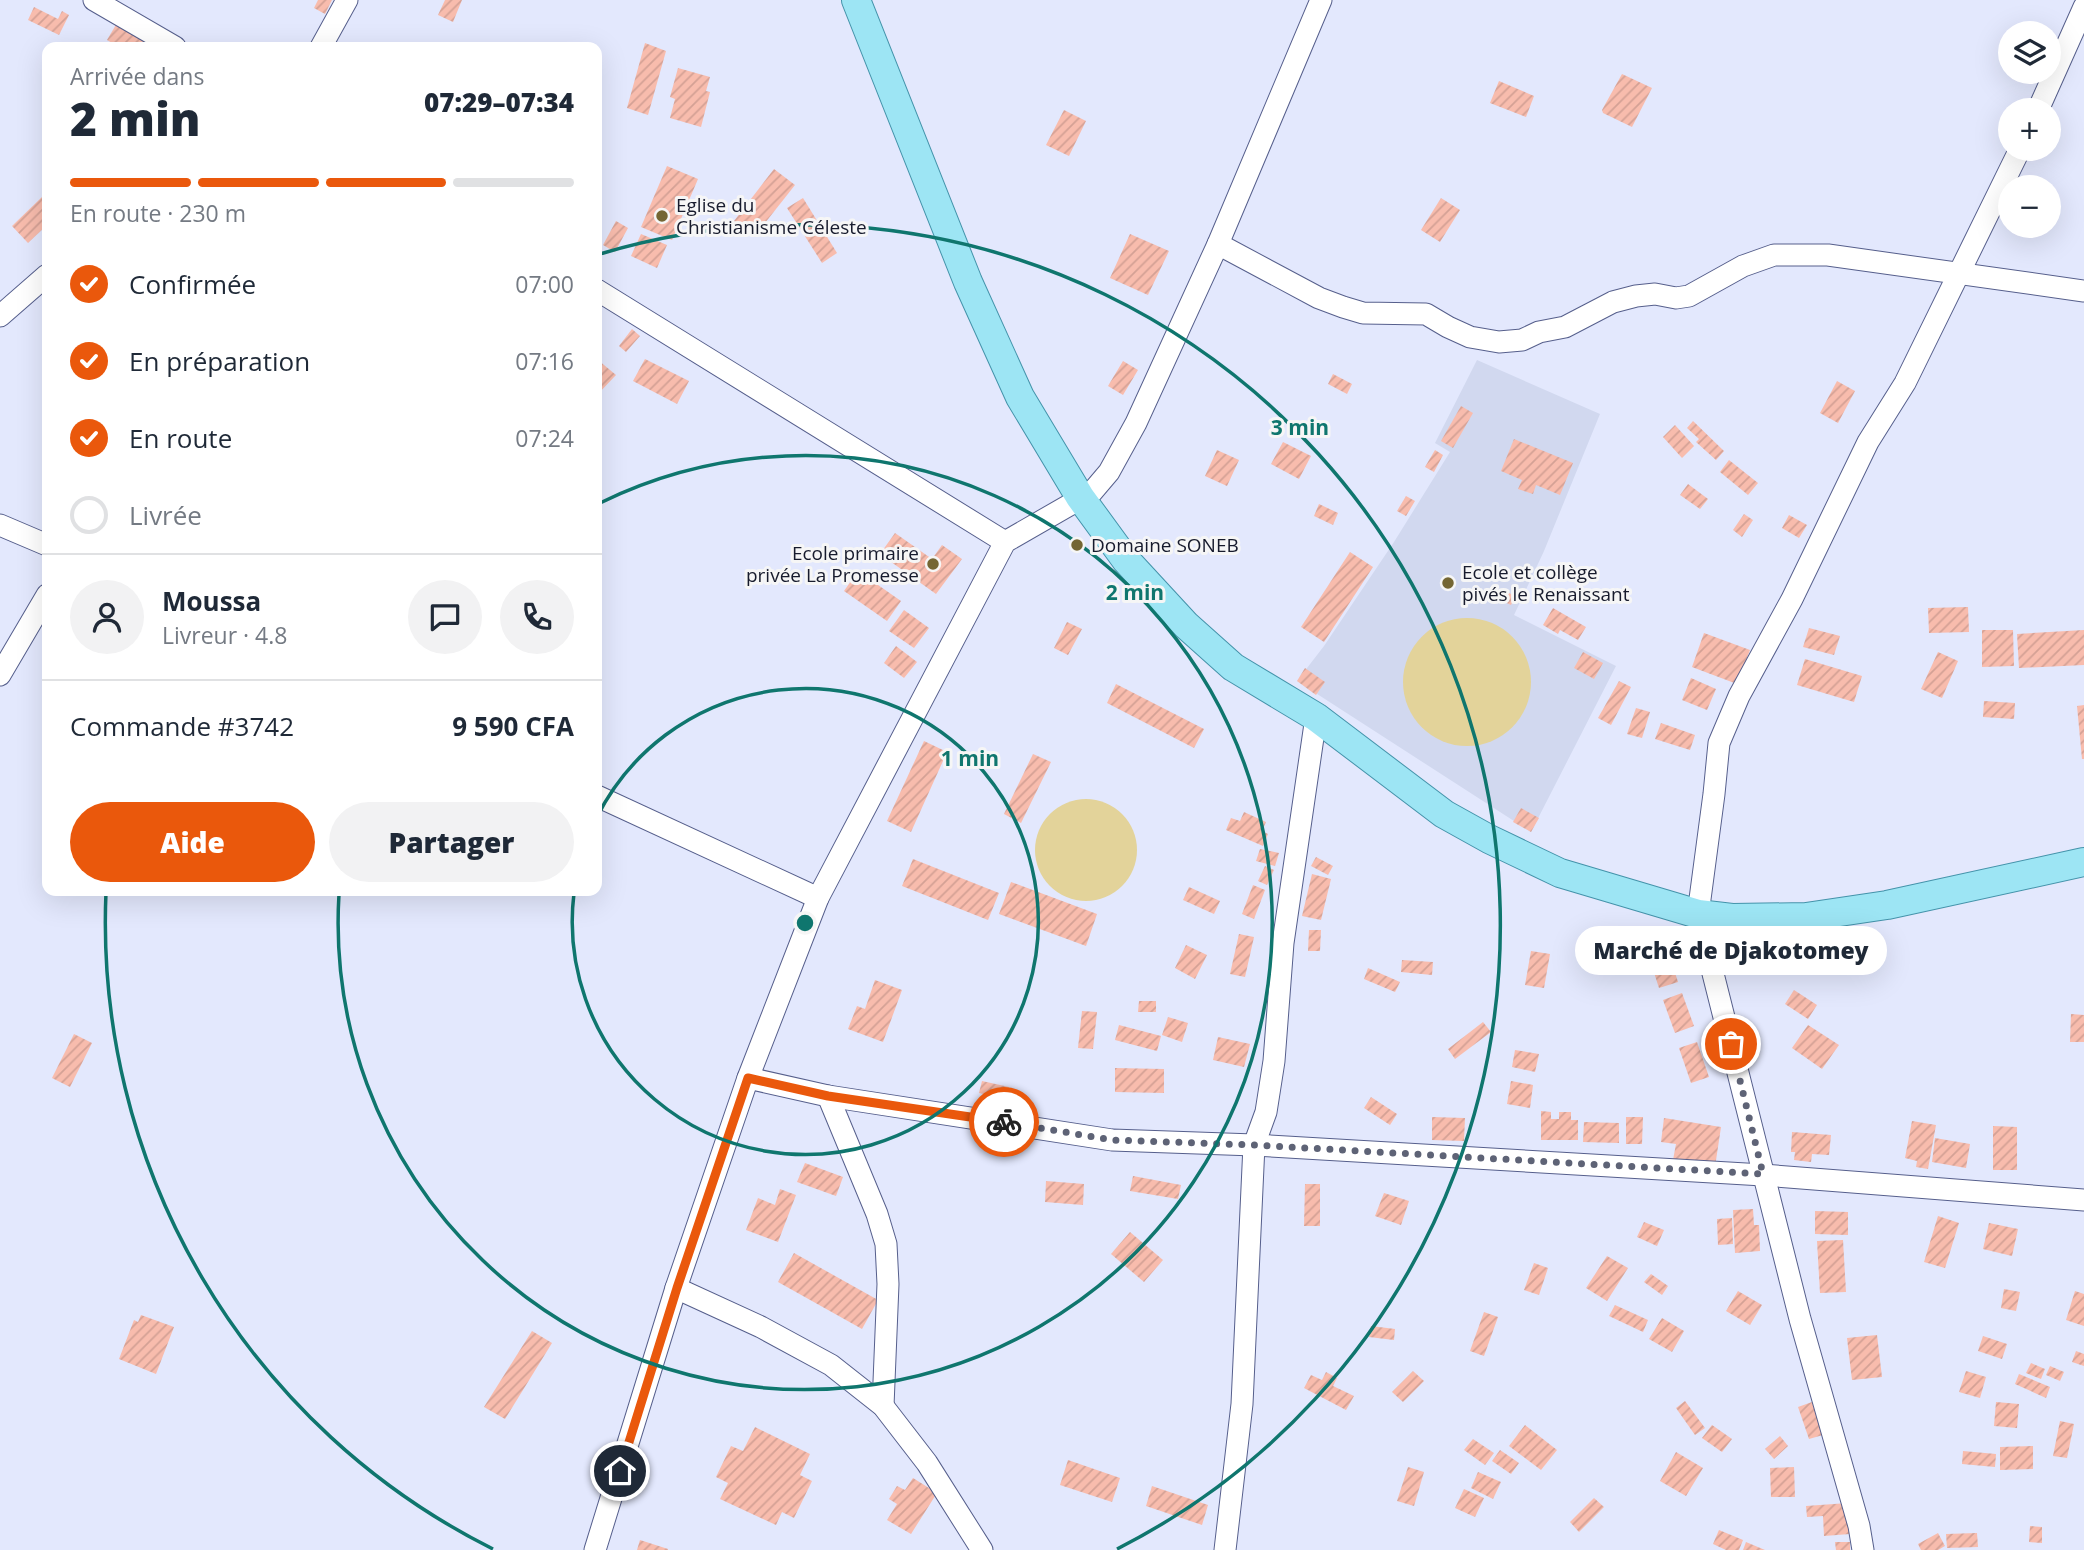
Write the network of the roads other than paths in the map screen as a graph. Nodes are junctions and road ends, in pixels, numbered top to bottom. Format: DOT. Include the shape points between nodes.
graph roads {
  1 [pos="94,0"];
  2 [pos="347,0"];
  3 [pos="856,0"];
  4 [pos="1321,0"];
  5 [pos="2084,7"];
  6 [pos="166,42"];
  7 [pos="324,42"];
  8 [pos="2043,98"];
  9 [pos="2014,161"];
  10 [pos="1218,244"];
  11 [pos="1961,273"];
  12 [pos="42,279"];
  13 [pos="2084,290"];
  14 [pos="602,293"];
  15 [pos="0,316"];
  16 [pos="1080,497"];
  17 [pos="0,524"];
  18 [pos="1006,542"];
  19 [pos="42,543"];
  20 [pos="42,604"];
  21 [pos="0,675"];
  22 [pos="1316,716"];
  23 [pos="602,798"];
  24 [pos="2084,862"];
  25 [pos="818,898"];
  26 [pos="1698,914"];
  27 [pos="748,1078"];
  28 [pos="828,1096"];
  29 [pos="1254,1145"];
  30 [pos="1763,1174"];
  31 [pos="2084,1200"];
  32 [pos="677,1288"];
  33 [pos="883,1406"];
  34 [pos="595,1550"];
  35 [pos="982,1550"];
  36 [pos="1225,1550"];
  37 [pos="1863,1550"];
  1 -- 6 [label="street"];
  2 -- 7 [label="street"];
  3 -- 16 [label="main road" via="968,282 1020,397"];
  4 -- 10 [label="street"];
  5 -- 8 [label="street"];
  9 -- 11 [label="street"];
  10 -- 11 [label="street" via="1343,307 1363,313 1426,314 1470,337 1499,342 1565,327 1636,296 1689,296 1743,266 1774,255 1828,255"];
  10 -- 16 [label="street" via="1136,423 1109,472 1092,492"];
  11 -- 13 [label="street"];
  11 -- 26 [label="street" via="1905,383 1868,442 1719,743"];
  12 -- 15 [label="street"];
  14 -- 18 [label="street"];
  16 -- 18 [label="street"];
  16 -- 22 [label="main road" via="1126,560 1186,625 1233,667"];
  17 -- 19 [label="street"];
  18 -- 25 [label="street"];
  20 -- 21 [label="street"];
  22 -- 26 [label="main road" via="1444,814 1489,839 1560,873"];
  22 -- 29 [label="street" via="1283,943 1274,1061 1266,1112"];
  23 -- 25 [label="street"];
  24 -- 26 [label="main road" via="1887,905 1806,917"];
  25 -- 27 [label="street"];
  26 -- 30 [label="street"];
  27 -- 28 [label="street"];
  27 -- 32 [label="street"];
  28 -- 29 [label="street" via="1112,1140"];
  28 -- 33 [label="street" via="886,1244"];
  29 -- 30 [label="street"];
  29 -- 36 [label="street" via="1242,1404"];
  30 -- 31 [label="street"];
  30 -- 37 [label="street"];
  32 -- 33 [label="street" via="831,1365"];
  32 -- 34 [label="street"];
  33 -- 35 [label="street" via="927,1463"];
}
